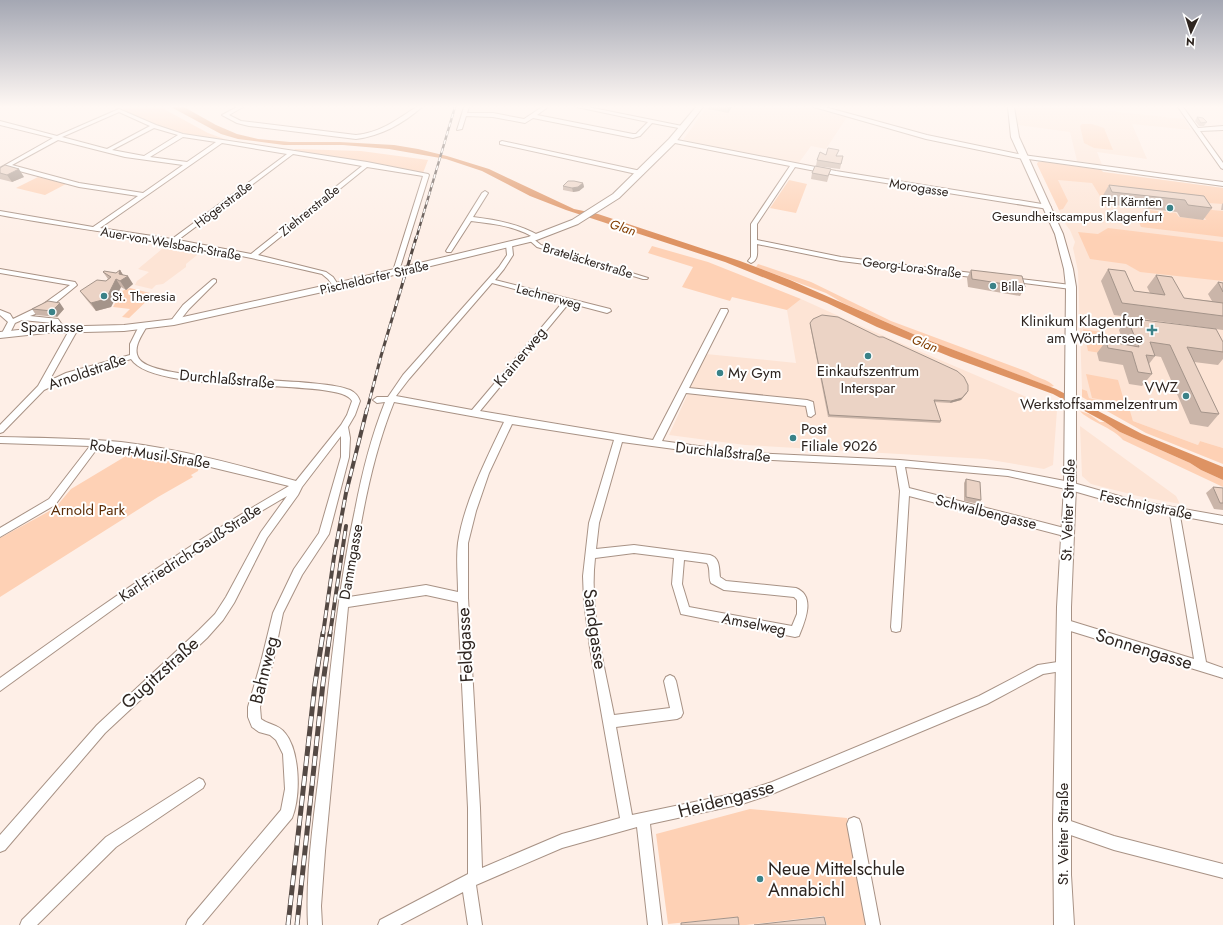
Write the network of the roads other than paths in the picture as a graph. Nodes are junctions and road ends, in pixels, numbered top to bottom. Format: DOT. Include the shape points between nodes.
graph roads {
  1 [pos="35,150"];
  2 [pos="108,150"];
  3 [pos="158,150"];
  4 [pos="208,150"];
  5 [pos="273,150"];
  6 [pos="535,150"];
  7 [pos="663,150"];
  8 [pos="716,150"];
  9 [pos="993,150"];
  10 [pos="1021,150"];
  11 [pos="1211,150"];
  12 [pos="291,153"];
  13 [pos="1023,156"];
  14 [pos="145,158"];
  15 [pos="188,164"];
  16 [pos="367,164"];
  17 [pos="7,166"];
  18 [pos="793,166"];
  19 [pos="1223,167"];
  20 [pos="0,170"];
  21 [pos="641,173"];
  22 [pos="1223,184"];
  23 [pos="485,193"];
  24 [pos="143,195"];
  25 [pos="1048,207"];
  26 [pos="0,212"];
  27 [pos="469,218"];
  28 [pos="95,229"];
  29 [pos="535,238"];
  30 [pos="173,241"];
  31 [pos="754,241"];
  32 [pos="509,246"];
  33 [pos="449,251"];
  34 [pos="252,257"];
  35 [pos="751,260"];
  36 [pos="0,271"];
  37 [pos="396,271"];
  38 [pos="990,277"];
  39 [pos="645,278"];
  40 [pos="1004,279"];
  41 [pos="214,281"];
  42 [pos="491,281"];
  43 [pos="336,286"];
  44 [pos="1071,288"];
  45 [pos="567,300"];
  46 [pos="607,311"];
  47 [pos="724,311"];
  48 [pos="0,312"];
  49 [pos="22,318"];
  50 [pos="12,322"];
  51 [pos="174,322"];
  52 [pos="143,326"];
  53 [pos="61,329"];
  54 [pos="74,329"];
  55 [pos="2,335"];
  56 [pos="134,356"];
  57 [pos="41,388"];
  58 [pos="683,390"];
  59 [pos="391,399"];
  60 [pos="377,400"];
  61 [pos="356,401"];
  62 [pos="474,414"];
  63 [pos="811,414"];
  64 [pos="509,420"];
  65 [pos="344,428"];
  66 [pos="0,430"];
  67 [pos="619,438"];
  68 [pos="0,440"];
  69 [pos="97,443"];
  70 [pos="656,444"];
  71 [pos="900,463"];
  72 [pos="298,485"];
  73 [pos="1070,486"];
  74 [pos="904,491"];
  75 [pos="1174,512"];
  76 [pos="1223,520"];
  77 [pos="0,532"];
  78 [pos="1068,533"];
  79 [pos="590,554"];
  80 [pos="679,555"];
  81 [pos="463,598"];
  82 [pos="343,603"];
  83 [pos="1064,624"];
  84 [pos="896,627"];
  85 [pos="1064,666"];
  86 [pos="1201,666"];
  87 [pos="1223,673"];
  88 [pos="670,681"];
  89 [pos="0,685"];
  90 [pos="610,722"];
  91 [pos="199,784"];
  92 [pos="643,819"];
  93 [pos="627,822"];
  94 [pos="854,824"];
  95 [pos="1062,825"];
  96 [pos="0,845"];
  97 [pos="1223,871"];
  98 [pos="472,880"];
  99 [pos="27,925"];
  100 [pos="193,925"];
  101 [pos="315,925"];
  102 [pos="385,925"];
  103 [pos="476,925"];
  104 [pos="655,925"];
  105 [pos="873,925"];
  106 [pos="1064,925"];
  1 -- 17 [label="street"];
  2 -- 14 [label="street"];
  3 -- 14 [label="street"];
  4 -- 15 [label="street"];
  5 -- 12 [label="street"];
  6 -- 21 [label="street"];
  7 -- 21 [label="main road, Pischeldorfer Straße"];
  8 -- 18 [label="street, Morogasse"];
  9 -- 13 [label="street"];
  10 -- 13 [label="main road, St. Veiter Straße"];
  11 -- 19 [label="street"];
  12 -- 16 [label="street"];
  12 -- 30 [label="street, Högerstraße"];
  13 -- 22 [label="street"];
  13 -- 25 [label="main road, St. Veiter Straße"];
  14 -- 15 [label="street"];
  15 -- 24 [label="street"];
  16 -- 34 [label="street, Ziehrerstraße"];
  16 -- 37 [label="street" via="426,176"];
  17 -- 20 [label="street"];
  17 -- 24 [label="street" via="79,185"];
  18 -- 25 [label="street, Morogasse"];
  18 -- 31 [label="street" via="754,224"];
  21 -- 29 [label="main road, Pischeldorfer Straße" via="597,209"];
  23 -- 27 [label="street"];
  24 -- 28 [label="street"];
  25 -- 44 [label="main road, St. Veiter Straße" via="1064,246"];
  26 -- 28 [label="street, Auer-von-Welsbach-Straße"];
  27 -- 29 [label="street, Brateläckerstraße" via="520,228"];
  27 -- 33 [label="street"];
  28 -- 30 [label="street, Auer-von-Welsbach-Straße"];
  29 -- 32 [label="main road, Pischeldorfer Straße"];
  29 -- 39 [label="street, Brateläckerstraße" via="539,246"];
  30 -- 34 [label="street, Auer-von-Welsbach-Straße"];
  31 -- 35 [label="street" via="754,257"];
  31 -- 38 [label="street, Georg-Lora-Straße" via="841,259"];
  32 -- 37 [label="main road, Pischeldorfer Straße"];
  32 -- 42 [label="street, Dammgasse" via="509,258"];
  34 -- 43 [label="street, Auer-von-Welsbach-Straße" via="324,273"];
  36 -- 49 [label="street" via="74,285 45,307"];
  37 -- 43 [label="main road, Pischeldorfer Straße"];
  40 -- 44 [label="street"];
  41 -- 51 [label="street"];
  42 -- 45 [label="street, Lechnerweg"];
  42 -- 59 [label="street, Dammgasse" via="406,377"];
  43 -- 51 [label="main road, Pischeldorfer Straße"];
  44 -- 73 [label="main road, St. Veiter Straße"];
  45 -- 46 [label="street, Lechnerweg"];
  45 -- 62 [label="street, Krainerweg"];
  47 -- 58 [label="street"];
  48 -- 50 [label="street" via="8,316"];
  49 -- 50 [label="street"];
  49 -- 53 [label="street" via="55,321"];
  50 -- 55 [label="street"];
  51 -- 52 [label="main road, Pischeldorfer Straße"];
  52 -- 54 [label="main road, Pischeldorfer Straße"];
  52 -- 56 [label="street" via="132,348"];
  53 -- 54 [label="main road, Pischeldorfer Straße"];
  53 -- 55 [label="main road, Pischeldorfer Straße"];
  54 -- 57 [label="street, Arnoldstraße"];
  56 -- 57 [label="street, Arnoldstraße" via="68,375"];
  56 -- 61 [label="street, Durchlaßstraße" via="144,367 162,373 319,387 347,392 354,396"];
  57 -- 66 [label="street, Arnoldstraße"];
  58 -- 63 [label="street" via="807,403 810,404"];
  58 -- 70 [label="street"];
  59 -- 60 [label="street, Durchlaßstraße"];
  59 -- 62 [label="street, Durchlaßstraße"];
  59 -- 82 [label="street, Dammgasse" via="380,426 366,478"];
  61 -- 65 [label="street, Karl-Friedrich-Gauß-Straße"];
  62 -- 64 [label="street, Durchlaßstraße"];
  64 -- 67 [label="street, Durchlaßstraße"];
  64 -- 81 [label="street, Feldgasse" via="484,473 471,511 463,542"];
  65 -- 72 [label="street, Karl-Friedrich-Gauß-Straße"];
  65 -- 100 [label="street, Bahnweg" via="345,458 324,534 298,572 278,613 254,707 256,724 273,730 280,736 288,754 291,789 287,813"];
  67 -- 70 [label="street, Durchlaßstraße"];
  67 -- 79 [label="street, Sandgasse" via="594,523"];
  68 -- 69 [label="street, Robert-Musil-Straße"];
  69 -- 72 [label="street, Robert-Musil-Straße" via="208,462"];
  69 -- 77 [label="street" via="52,502"];
  70 -- 71 [label="street, Durchlaßstraße" via="753,456"];
  71 -- 73 [label="street, Durchlaßstraße" via="1008,473"];
  71 -- 74 [label="street"];
  72 -- 89 [label="street, Karl-Friedrich-Gauß-Straße" via="238,520 126,594"];
  72 -- 96 [label="street, Gugitzstraße" via="264,535 219,617 101,729"];
  73 -- 75 [label="street, Feschnigstraße" via="1133,504"];
  73 -- 78 [label="main road, St. Veiter Straße"];
  74 -- 78 [label="street, Schwalbengasse"];
  74 -- 84 [label="street"];
  75 -- 76 [label="street, Feschnigstraße"];
  75 -- 86 [label="street"];
  78 -- 83 [label="main road, St. Veiter Straße"];
  79 -- 80 [label="street, Amselweg" via="634,549"];
  79 -- 90 [label="street, Sandgasse" via="590,601"];
  80 -- 80 [label="street, Amselweg" via="710,559 715,566 715,580 724,586 796,593 802,598 802,614 795,632 685,611 677,584"];
  81 -- 82 [label="street" via="426,590"];
  81 -- 98 [label="street, Feldgasse" via="474,808"];
  82 -- 101 [label="street, Dammgasse" via="318,851"];
  83 -- 85 [label="main road, St. Veiter Straße"];
  83 -- 86 [label="street, Sonnengasse"];
  85 -- 92 [label="street, Heidengasse" via="1042,669 996,694 772,788 742,798"];
  85 -- 95 [label="main road, St. Veiter Straße"];
  86 -- 87 [label="street, Sonnengasse"];
  88 -- 90 [label="street" via="677,713"];
  90 -- 93 [label="street, Sandgasse"];
  91 -- 99 [label="street" via="111,842"];
  92 -- 93 [label="street, Heidengasse"];
  92 -- 104 [label="street"];
  93 -- 98 [label="street, Heidengasse" via="562,841"];
  94 -- 105 [label="street"];
  95 -- 97 [label="street" via="1114,843"];
  95 -- 106 [label="main road, St. Veiter Straße"];
  98 -- 102 [label="street, Heidengasse"];
  98 -- 103 [label="street, Feldgasse"];
}
